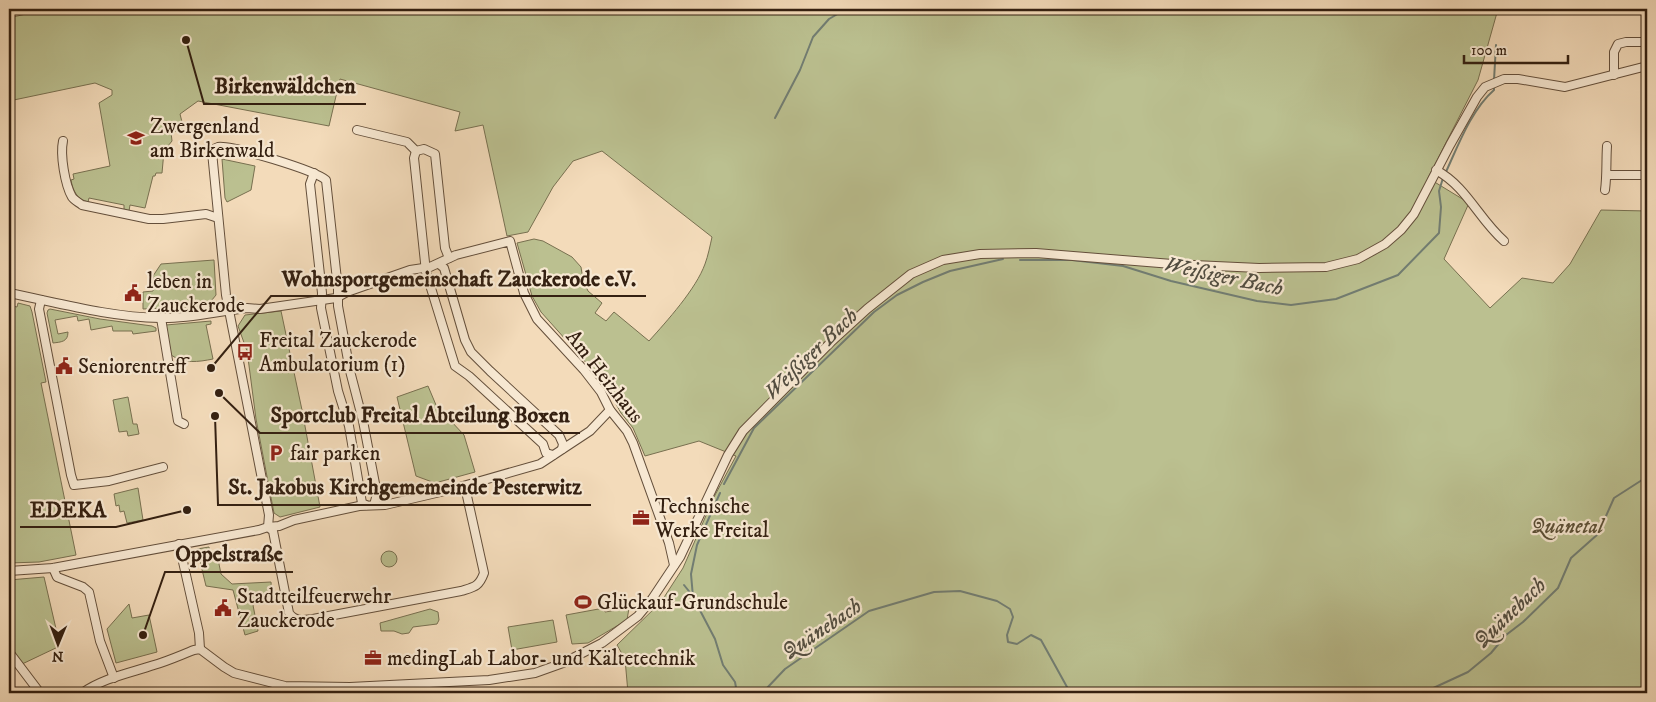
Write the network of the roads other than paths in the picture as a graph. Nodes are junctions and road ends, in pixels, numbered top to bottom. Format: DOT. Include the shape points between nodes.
graph roads {
  1 [pos="1647,42"];
  2 [pos="1647,66"];
  3 [pos="1614,75"];
  4 [pos="356,130"];
  5 [pos="63,141"];
  6 [pos="1607,146"];
  7 [pos="420,150"];
  8 [pos="314,173"];
  9 [pos="1442,173"];
  10 [pos="1608,174"];
  11 [pos="1647,175"];
  12 [pos="1605,190"];
  13 [pos="218,218"];
  14 [pos="1504,241"];
  15 [pos="449,258"];
  16 [pos="439,264"];
  17 [pos="425,268"];
  18 [pos="9,293"];
  19 [pos="339,297"];
  20 [pos="42,300"];
  21 [pos="322,301"];
  22 [pos="228,311"];
  23 [pos="161,318"];
  24 [pos="610,410"];
  25 [pos="184,424"];
  26 [pos="562,449"];
  27 [pos="553,455"];
  28 [pos="163,467"];
  29 [pos="464,487"];
  30 [pos="370,505"];
  31 [pos="268,527"];
  32 [pos="180,544"];
  33 [pos="674,565"];
  34 [pos="53,568"];
  35 [pos="9,571"];
  36 [pos="200,649"];
  37 [pos="9,652"];
  38 [pos="114,678"];
  39 [pos="40,693"];
  40 [pos="82,693"];
  1 -- 3 [label="street" via="1618,44 1614,52"];
  2 -- 3 [label="street"];
  3 -- 9 [label="street" via="1565,87 1518,79 1504,79 1485,87 1450,145"];
  4 -- 7 [label="street" via="407,142"];
  5 -- 13 [label="street" via="61,150 68,188 73,199 82,205 149,219 206,214"];
  6 -- 10 [label="street"];
  7 -- 15 [label="street" via="435,154 445,248"];
  7 -- 17 [label="street" via="414,158"];
  8 -- 13 [label="street" via="234,149 215,148 212,152"];
  8 -- 19 [label="street" via="326,180"];
  8 -- 21 [label="street" via="310,184"];
  9 -- 14 [label="street" via="1458,184"];
  9 -- 33 [label="street" via="1414,214 1385,244 1358,259 1326,267 1230,267 1036,253 980,254 943,260 911,274 832,340 743,431"];
  10 -- 11 [label="street"];
  10 -- 12 [label="street"];
  13 -- 22 [label="street"];
  15 -- 16 [label="street"];
  15 -- 24 [label="street, Am Heizhaus" via="510,241 524,293 537,319 584,370"];
  16 -- 17 [label="street"];
  16 -- 26 [label="street" via="444,268 471,352 559,435"];
  17 -- 19 [label="street" via="410,270"];
  17 -- 27 [label="street" via="455,366"];
  18 -- 20 [label="street"];
  19 -- 21 [label="street"];
  19 -- 30 [label="street" via="350,371 377,494"];
  20 -- 23 [label="street" via="108,313"];
  20 -- 28 [label="street" via="39,309 74,485 109,481"];
  21 -- 22 [label="street"];
  21 -- 30 [label="street" via="362,503"];
  22 -- 23 [label="street"];
  22 -- 31 [label="street" via="269,515"];
  23 -- 25 [label="street" via="178,421"];
  24 -- 26 [label="street" via="590,432"];
  24 -- 33 [label="street, Am Heizhaus" via="634,443"];
  26 -- 27 [label="street"];
  27 -- 29 [label="street" via="540,464"];
  29 -- 30 [label="street" via="385,505"];
  29 -- 31 [label="street" via="484,573 476,586 461,591 298,620 289,613 273,531"];
  30 -- 31 [label="street"];
  31 -- 32 [label="street"];
  32 -- 34 [label="street"];
  32 -- 36 [label="street" via="200,633"];
  33 -- 36 [label="street" via="652,599 621,630 563,662 520,676 350,687 285,686 234,673"];
  34 -- 35 [label="street"];
  34 -- 38 [label="street" via="57,577 89,592 100,641"];
  36 -- 38 [label="street"];
  37 -- 39 [label="street"];
  38 -- 40 [label="street"];
}
